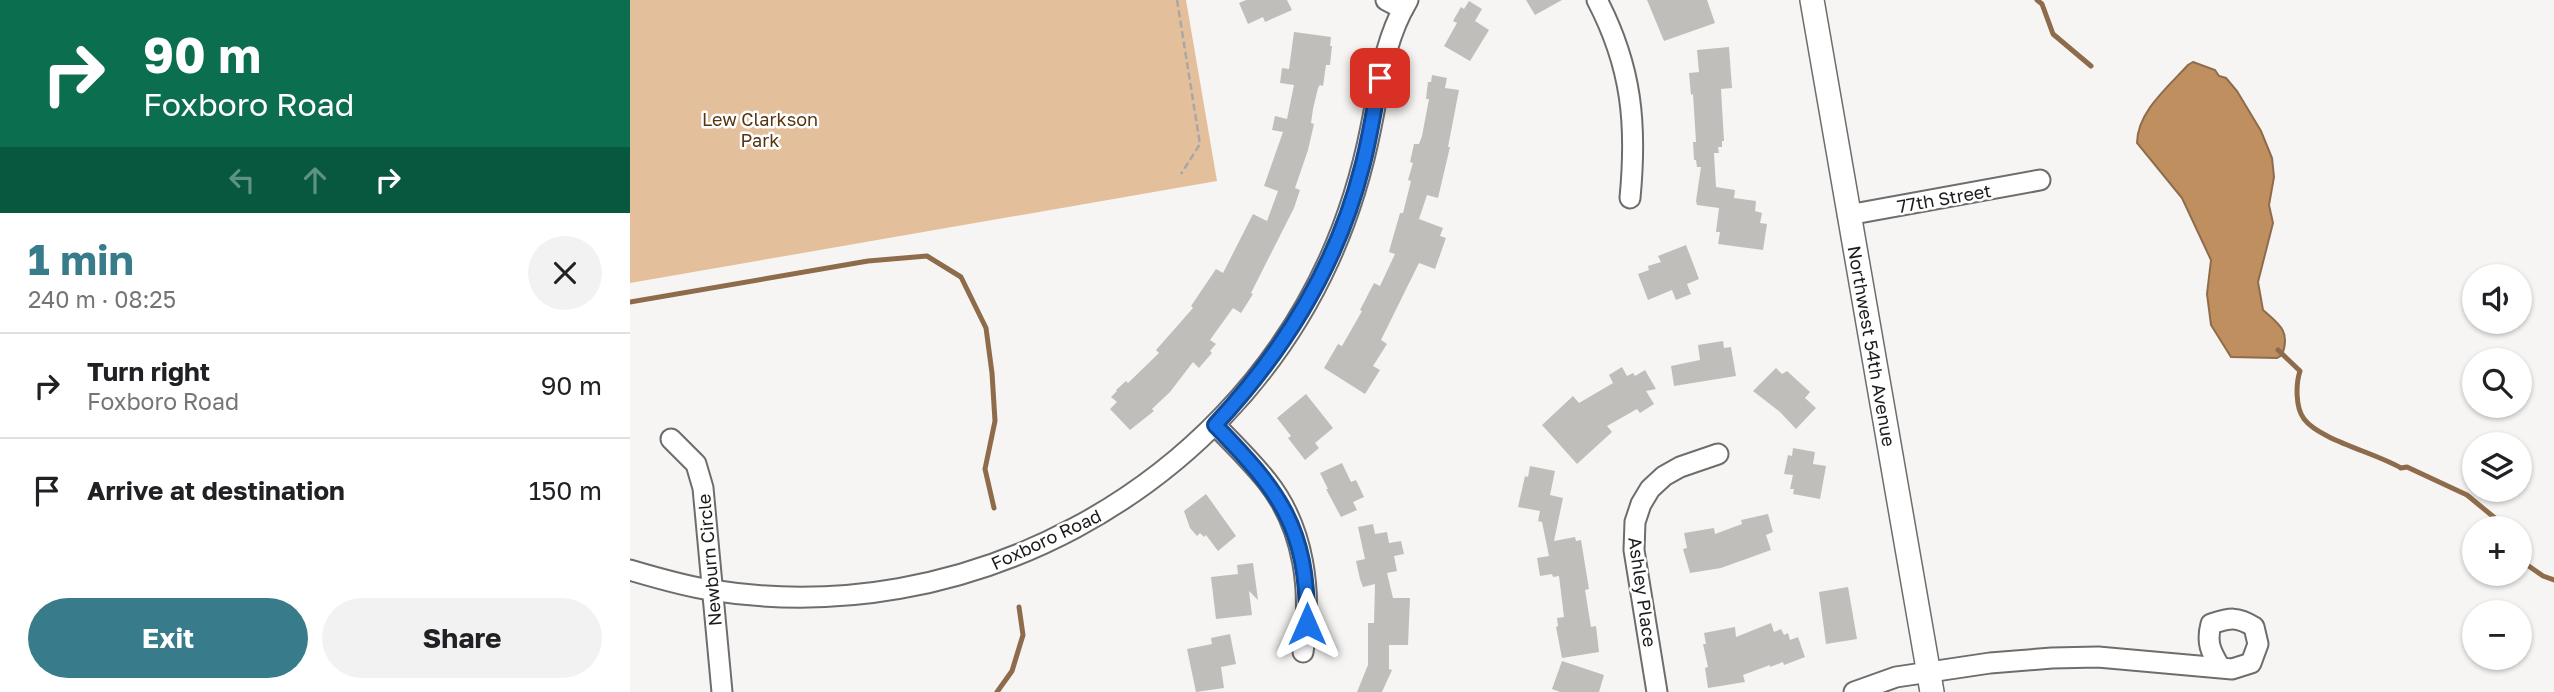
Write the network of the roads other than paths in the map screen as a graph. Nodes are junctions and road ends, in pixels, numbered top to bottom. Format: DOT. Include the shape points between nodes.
graph roads {
  1 [pos="1597,0"];
  2 [pos="1812,0"];
  3 [pos="1399,3"];
  4 [pos="2040,180"];
  5 [pos="1630,198"];
  6 [pos="1849,215"];
  7 [pos="1215,425"];
  8 [pos="671,439"];
  9 [pos="1718,454"];
  10 [pos="630,570"];
  11 [pos="711,590"];
  12 [pos="1303,652"];
  13 [pos="2220,667"];
  14 [pos="1930,682"];
  15 [pos="722,692"];
  16 [pos="1657,692"];
  17 [pos="1854,692"];
  1 -- 5 [label="street" via="1617,43 1631,102"];
  2 -- 6 [label="street, Northwest 54th Avenue"];
  3 -- 7 [label="street, Foxboro Road" via="1382,63 1362,169 1329,260 1281,345"];
  4 -- 6 [label="street, 77th Street"];
  6 -- 14 [label="street, Northwest 54th Avenue"];
  7 -- 11 [label="street, Foxboro Road" via="1120,503 1064,535 984,568 880,592 814,597"];
  7 -- 12 [label="street" via="1269,483 1296,535 1308,593"];
  8 -- 11 [label="street, Newburn Circle" via="696,464 703,488"];
  9 -- 16 [label="street, Ashley Place" via="1664,476 1650,489 1635,522 1634,550"];
  10 -- 11 [label="street, Foxboro Road"];
  11 -- 15 [label="street, Newburn Circle"];
  13 -- 14 [label="street" via="2052,657"];
  14 -- 17 [label="street" via="1896,677"];
}
